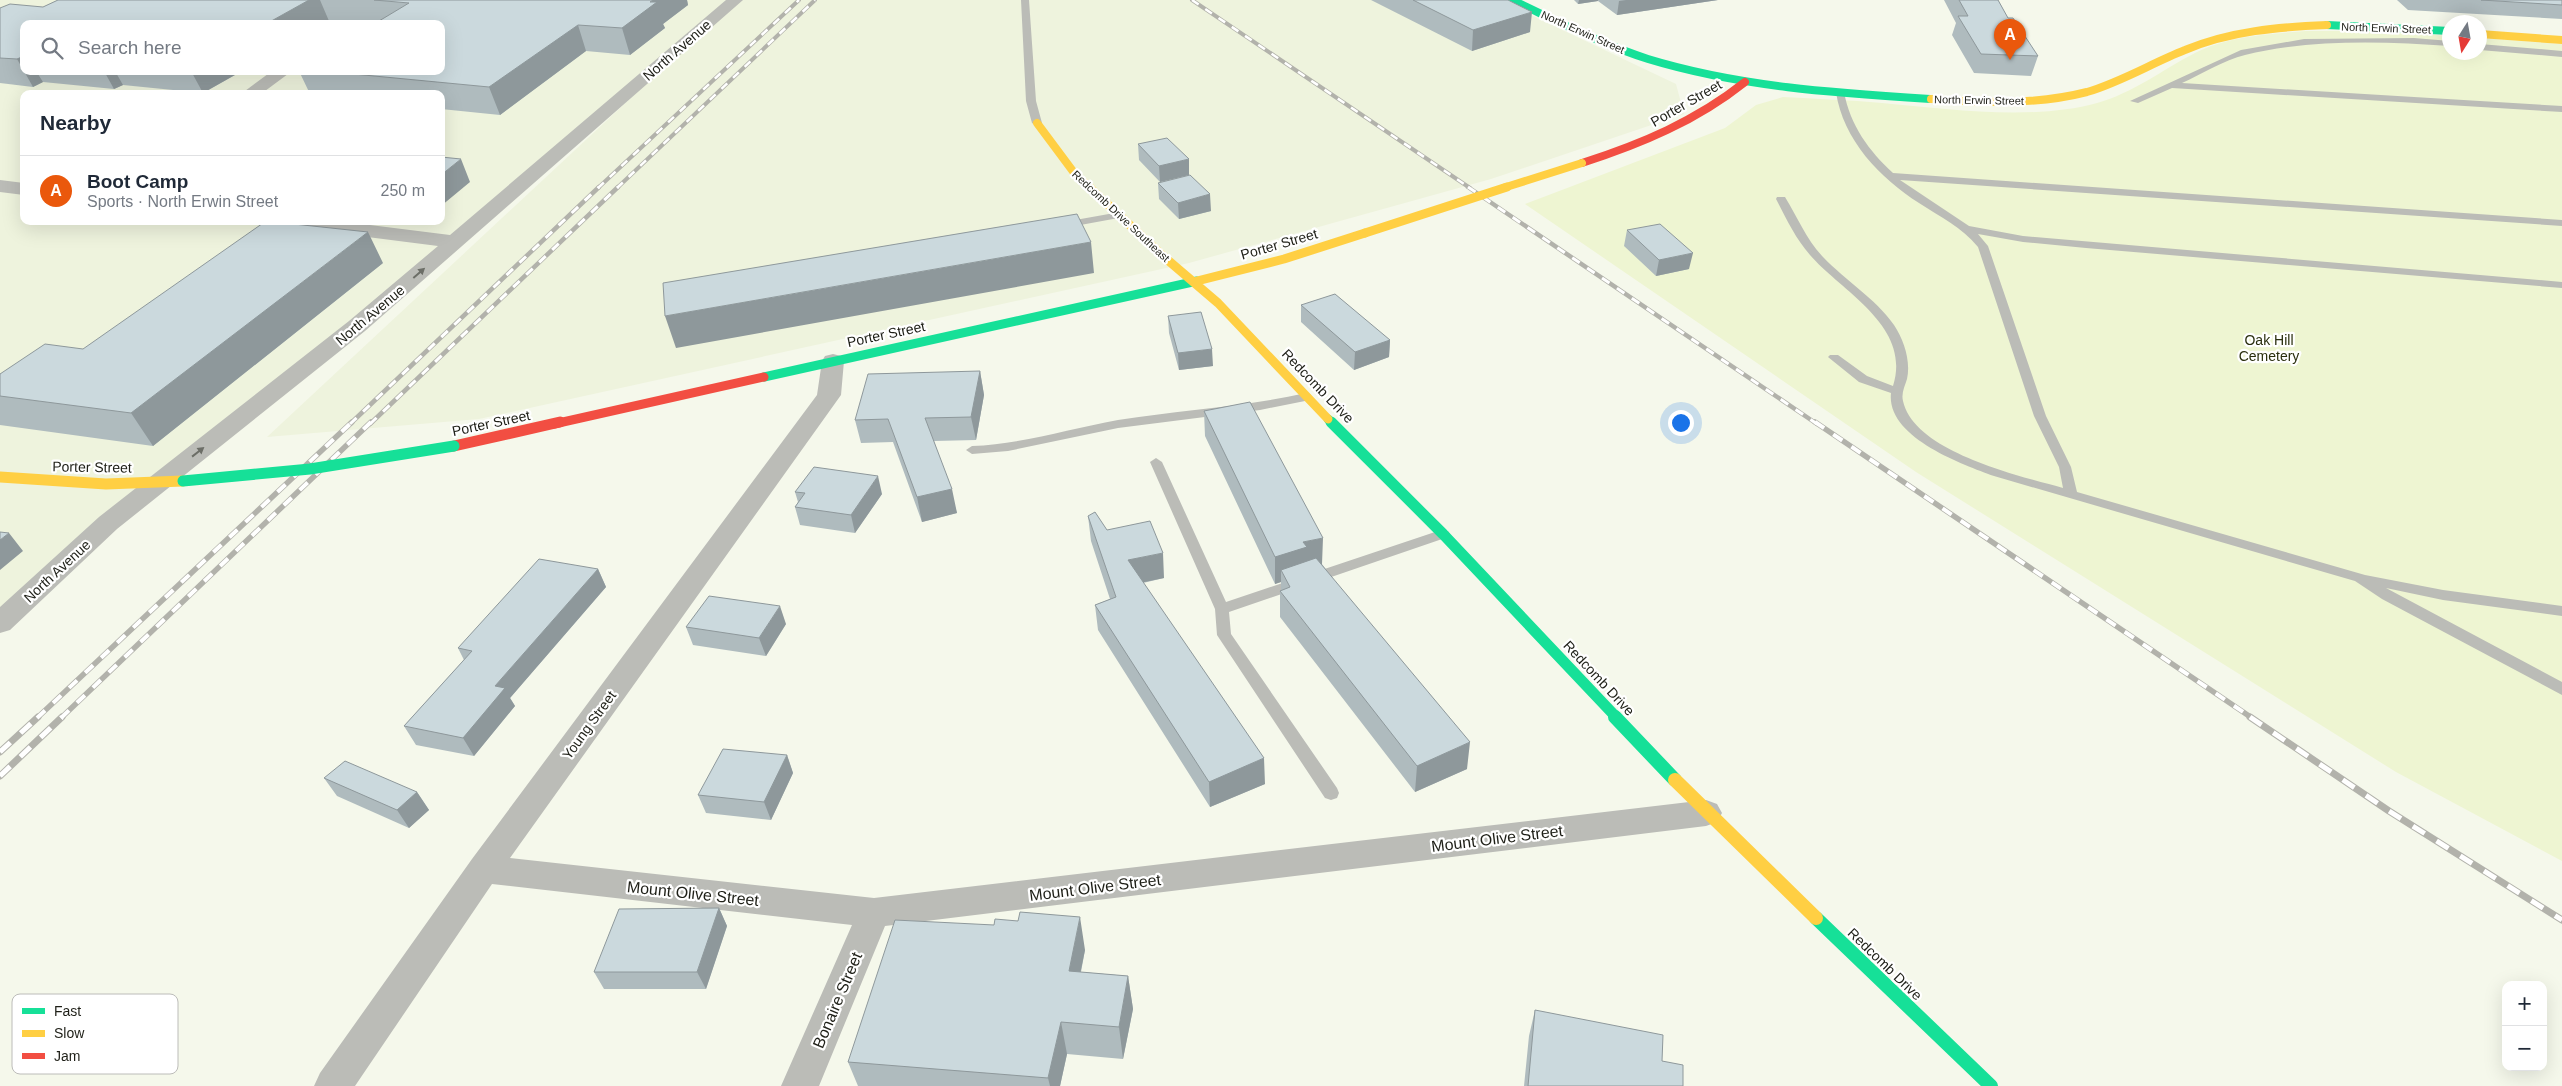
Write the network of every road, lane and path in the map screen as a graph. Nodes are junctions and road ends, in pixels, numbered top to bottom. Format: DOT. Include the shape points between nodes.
graph roads {
  1 [pos="735,0"];
  2 [pos="1025,0"];
  3 [pos="1512,0"];
  4 [pos="2442,31"];
  5 [pos="2487,35"];
  6 [pos="2562,40"];
  7 [pos="2442,43"];
  8 [pos="2487,48"];
  9 [pos="2562,54"];
  10 [pos="278,75"];
  11 [pos="1745,82"];
  12 [pos="2172,85"];
  13 [pos="255,90"];
  14 [pos="1840,92"];
  15 [pos="2135,102"];
  16 [pos="2562,109"];
  17 [pos="1037,123"];
  18 [pos="1890,176"];
  19 [pos="0,186"];
  20 [pos="20,188"];
  21 [pos="1781,199"];
  22 [pos="1120,215"];
  23 [pos="2562,223"];
  24 [pos="321,225"];
  25 [pos="1050,228"];
  26 [pos="1967,229"];
  27 [pos="456,242"];
  28 [pos="1195,282"];
  29 [pos="2562,285"];
  30 [pos="1834,357"];
  31 [pos="833,361"];
  32 [pos="1897,391"];
  33 [pos="1306,397"];
  34 [pos="972,450"];
  35 [pos="1156,462"];
  36 [pos="0,477"];
  37 [pos="171,482"];
  38 [pos="2071,495"];
  39 [pos="1443,534"];
  40 [pos="2360,578"];
  41 [pos="1222,609"];
  42 [pos="2562,611"];
  43 [pos="0,623"];
  44 [pos="2562,689"];
  45 [pos="1331,793"];
  46 [pos="1706,813"];
  47 [pos="484,869"];
  48 [pos="874,913"];
  49 [pos="333,1086"];
  50 [pos="800,1086"];
  51 [pos="1991,1086"];
  1 -- 27 [label="street, North Avenue"];
  2 -- 17 [label="lane, Redcomb Drive Southeast" via="1031,101"];
  3 -- 11 [label="street, North Erwin Street" via="1646,58"];
  4 -- 14 [label="street, North Erwin Street" via="2325,26 2249,32 2191,47 2105,87 2043,100 1971,102"];
  5 -- 6 [label="street"];
  7 -- 12 [label="lane" via="2304,42 2241,53"];
  8 -- 9 [label="lane"];
  10 -- 13 [label="street"];
  11 -- 14 [label="street, North Erwin Street"];
  11 -- 28 [label="street, Porter Street, bridge" via="1714,108 1634,147 1284,259"];
  12 -- 15 [label="lane"];
  12 -- 16 [label="lane"];
  14 -- 18 [label="lane" via="1848,120 1864,146"];
  17 -- 22 [label="street, Redcomb Drive Southeast" via="1075,174"];
  18 -- 23 [label="lane"];
  18 -- 26 [label="lane"];
  19 -- 20 [label="street"];
  21 -- 32 [label="lane" via="1812,252 1875,309 1895,336 1902,371"];
  22 -- 25 [label="lane"];
  22 -- 28 [label="street, Redcomb Drive Southeast"];
  24 -- 27 [label="street"];
  26 -- 29 [label="lane" via="2086,245"];
  26 -- 38 [label="lane" via="1982,246 2040,416 2065,467"];
  37 -- 27 [label="street, North Avenue, one-way"];
  28 -- 31 [label="street, Porter Street"];
  28 -- 33 [label="street, Redcomb Drive"];
  30 -- 32 [label="lane" via="1863,379"];
  31 -- 37 [label="street, Porter Street, bridge" via="454,446 310,469"];
  31 -- 47 [label="street, Young Street" via="829,394"];
  32 -- 38 [label="lane" via="1896,401 1906,422 1936,447 1990,470"];
  33 -- 34 [label="lane" via="1269,406 1164,418 1077,431 998,449"];
  33 -- 39 [label="street, Redcomb Drive"];
  35 -- 41 [label="lane"];
  36 -- 37 [label="street, Porter Street" via="58,482"];
  37 -- 43 [label="street, North Avenue" via="108,523"];
  38 -- 40 [label="lane"];
  39 -- 41 [label="lane"];
  39 -- 46 [label="street, Redcomb Drive"];
  40 -- 42 [label="lane" via="2443,595"];
  40 -- 44 [label="lane" via="2387,596"];
  41 -- 45 [label="lane" via="1224,635"];
  46 -- 48 [label="street, Mount Olive Street"];
  46 -- 51 [label="street, Redcomb Drive"];
  47 -- 48 [label="street, Mount Olive Street"];
  47 -- 49 [label="street, Young Street"];
  48 -- 50 [label="street, Bonaire Street"];
}
